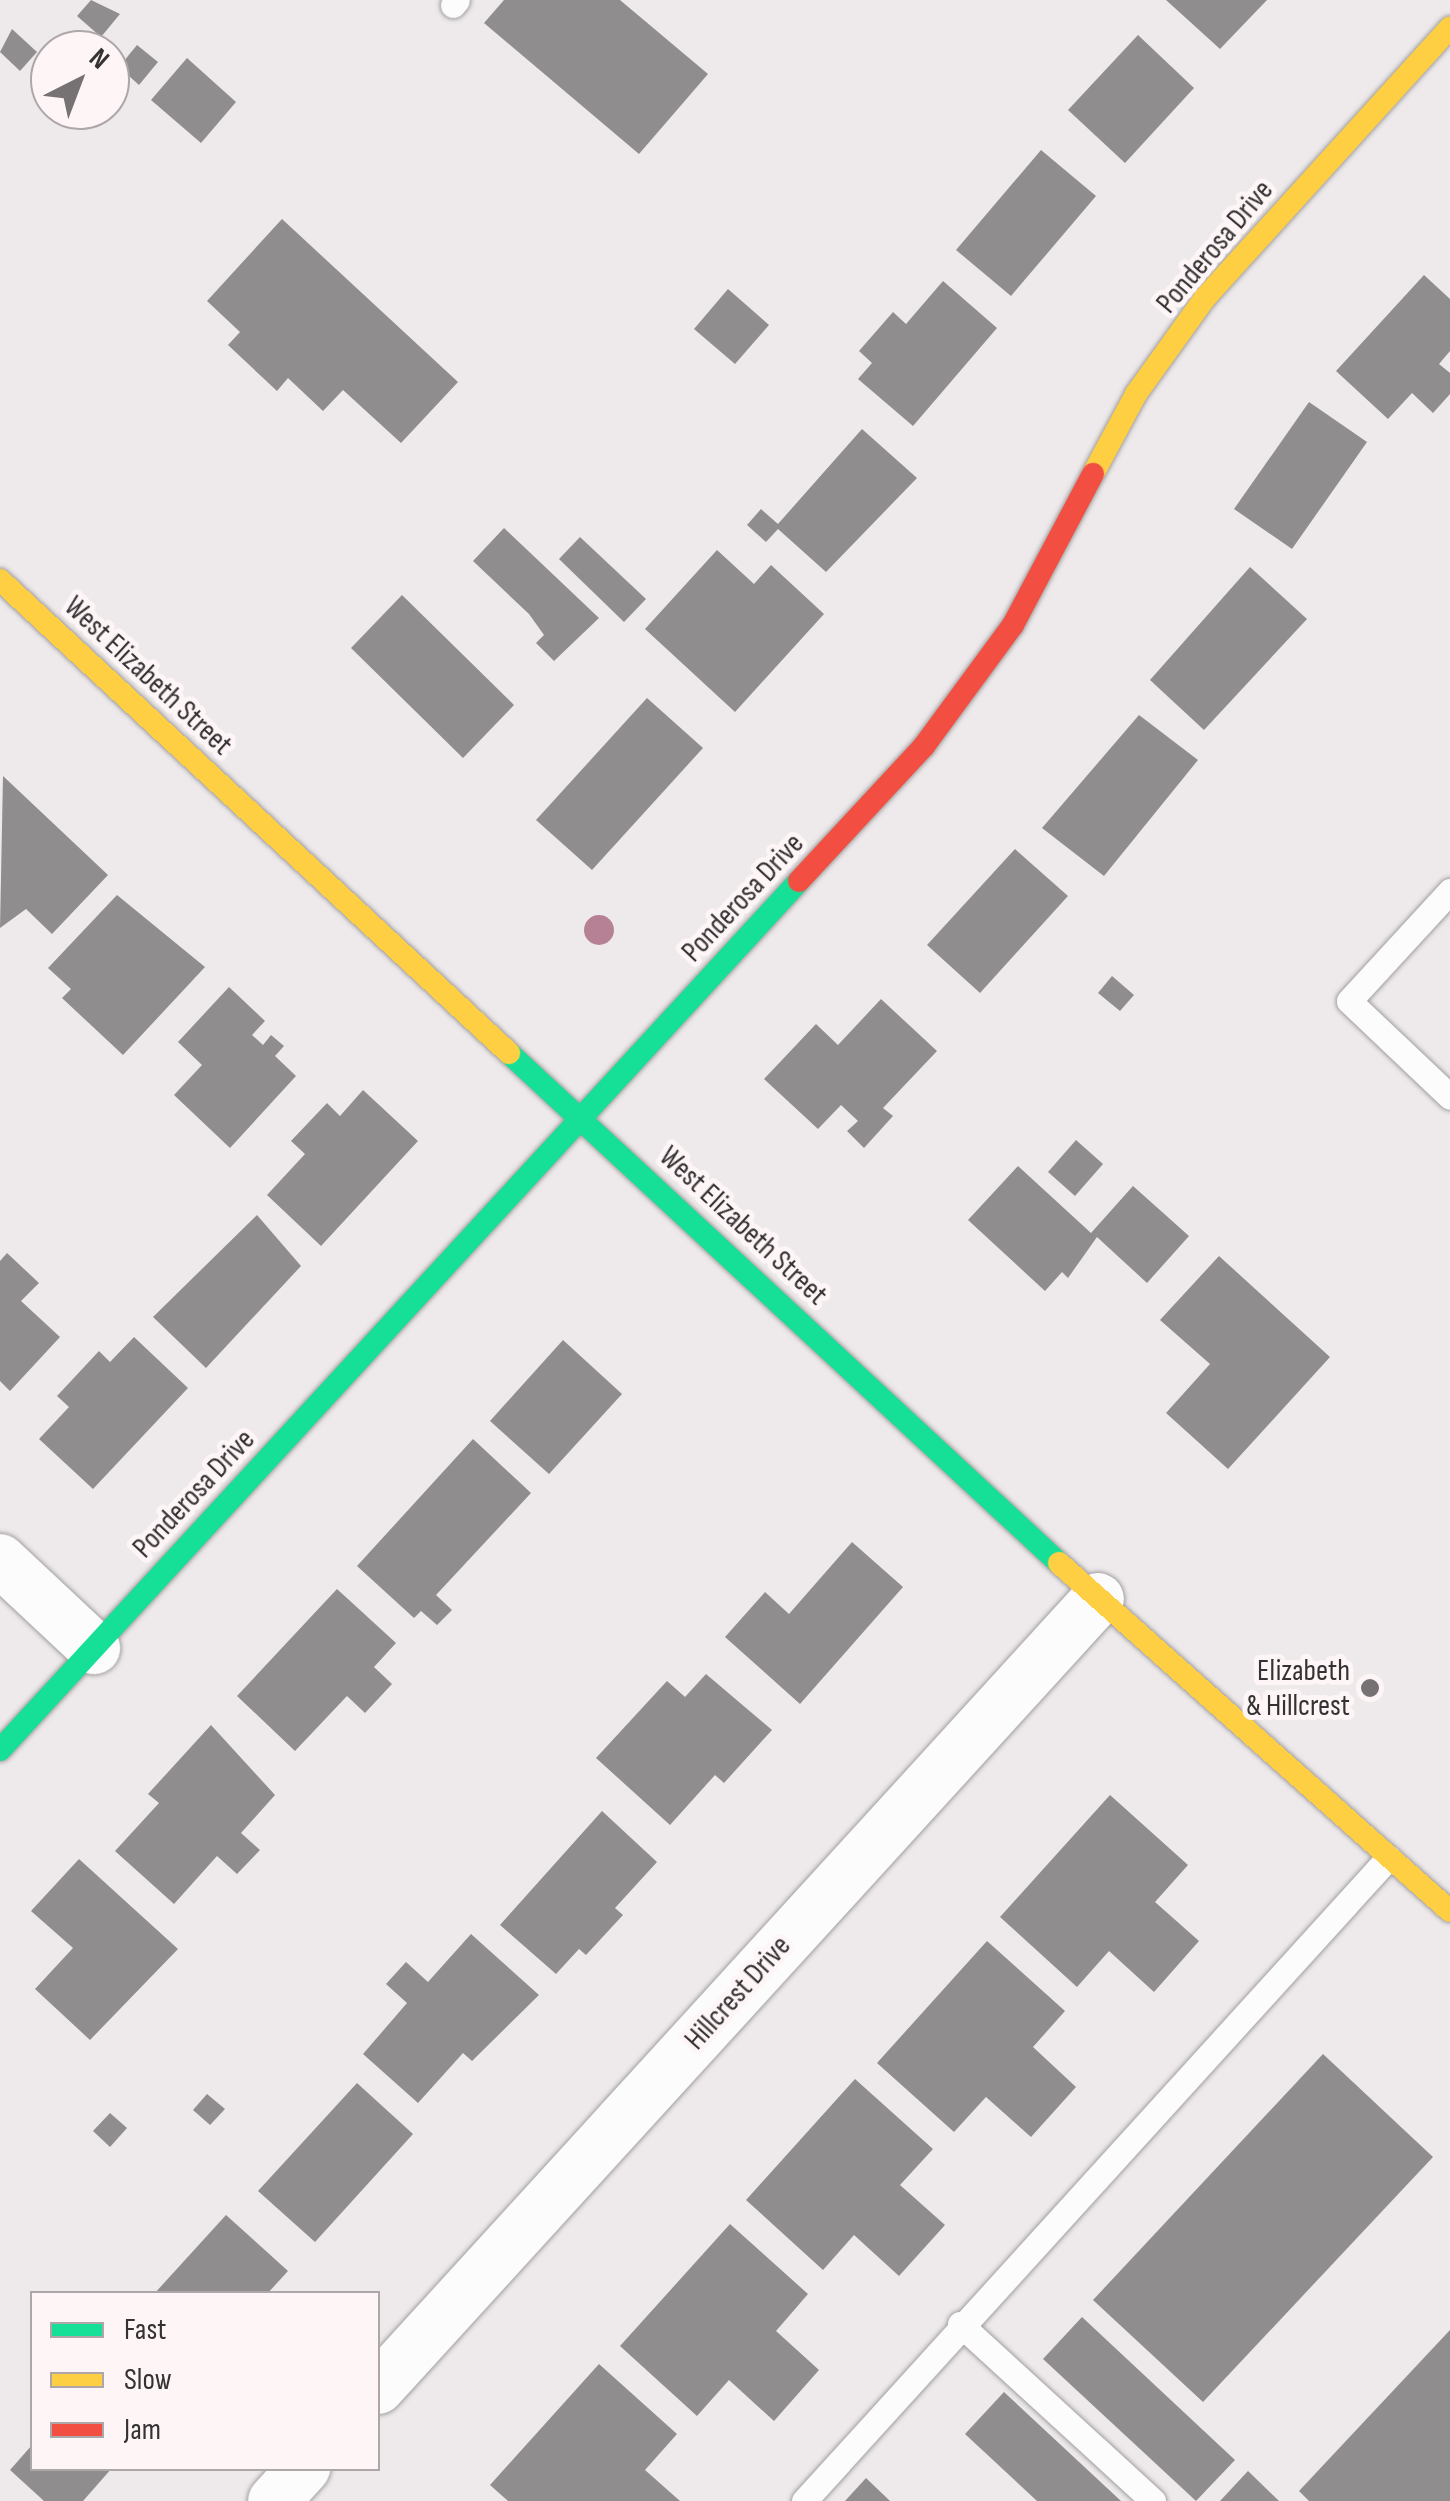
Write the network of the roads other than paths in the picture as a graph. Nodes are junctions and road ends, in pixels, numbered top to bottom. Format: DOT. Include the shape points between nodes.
graph roads {
  1 [pos="1450,28"];
  2 [pos="0,580"];
  3 [pos="1450,891"];
  4 [pos="1450,1097"];
  5 [pos="582,1116"];
  6 [pos="0,1560"];
  7 [pos="1098,1600"];
  8 [pos="94,1648"];
  9 [pos="0,1750"];
  10 [pos="1388,1858"];
  11 [pos="1449,1909"];
  12 [pos="960,2324"];
  13 [pos="380,2386"];
  14 [pos="301,2471"];
  15 [pos="274,2501"];
  16 [pos="804,2501"];
  17 [pos="1153,2501"];
  1 -- 5 [label="street, Ponderosa Drive" via="1205,298 1136,394 1013,625 944,721"];
  2 -- 5 [label="street, West Elizabeth Street"];
  3 -- 4 [label="lane" via="1349,1001"];
  5 -- 7 [label="street, West Elizabeth Street"];
  5 -- 8 [label="street, Ponderosa Drive"];
  6 -- 8 [label="street"];
  7 -- 10 [label="street, West Elizabeth Street"];
  7 -- 13 [label="street, Hillcrest Drive"];
  8 -- 9 [label="street, Ponderosa Drive"];
  10 -- 11 [label="street, West Elizabeth Street"];
  10 -- 12 [label="lane"];
  12 -- 16 [label="lane"];
  12 -- 17 [label="lane"];
  14 -- 15 [label="street"];
}
